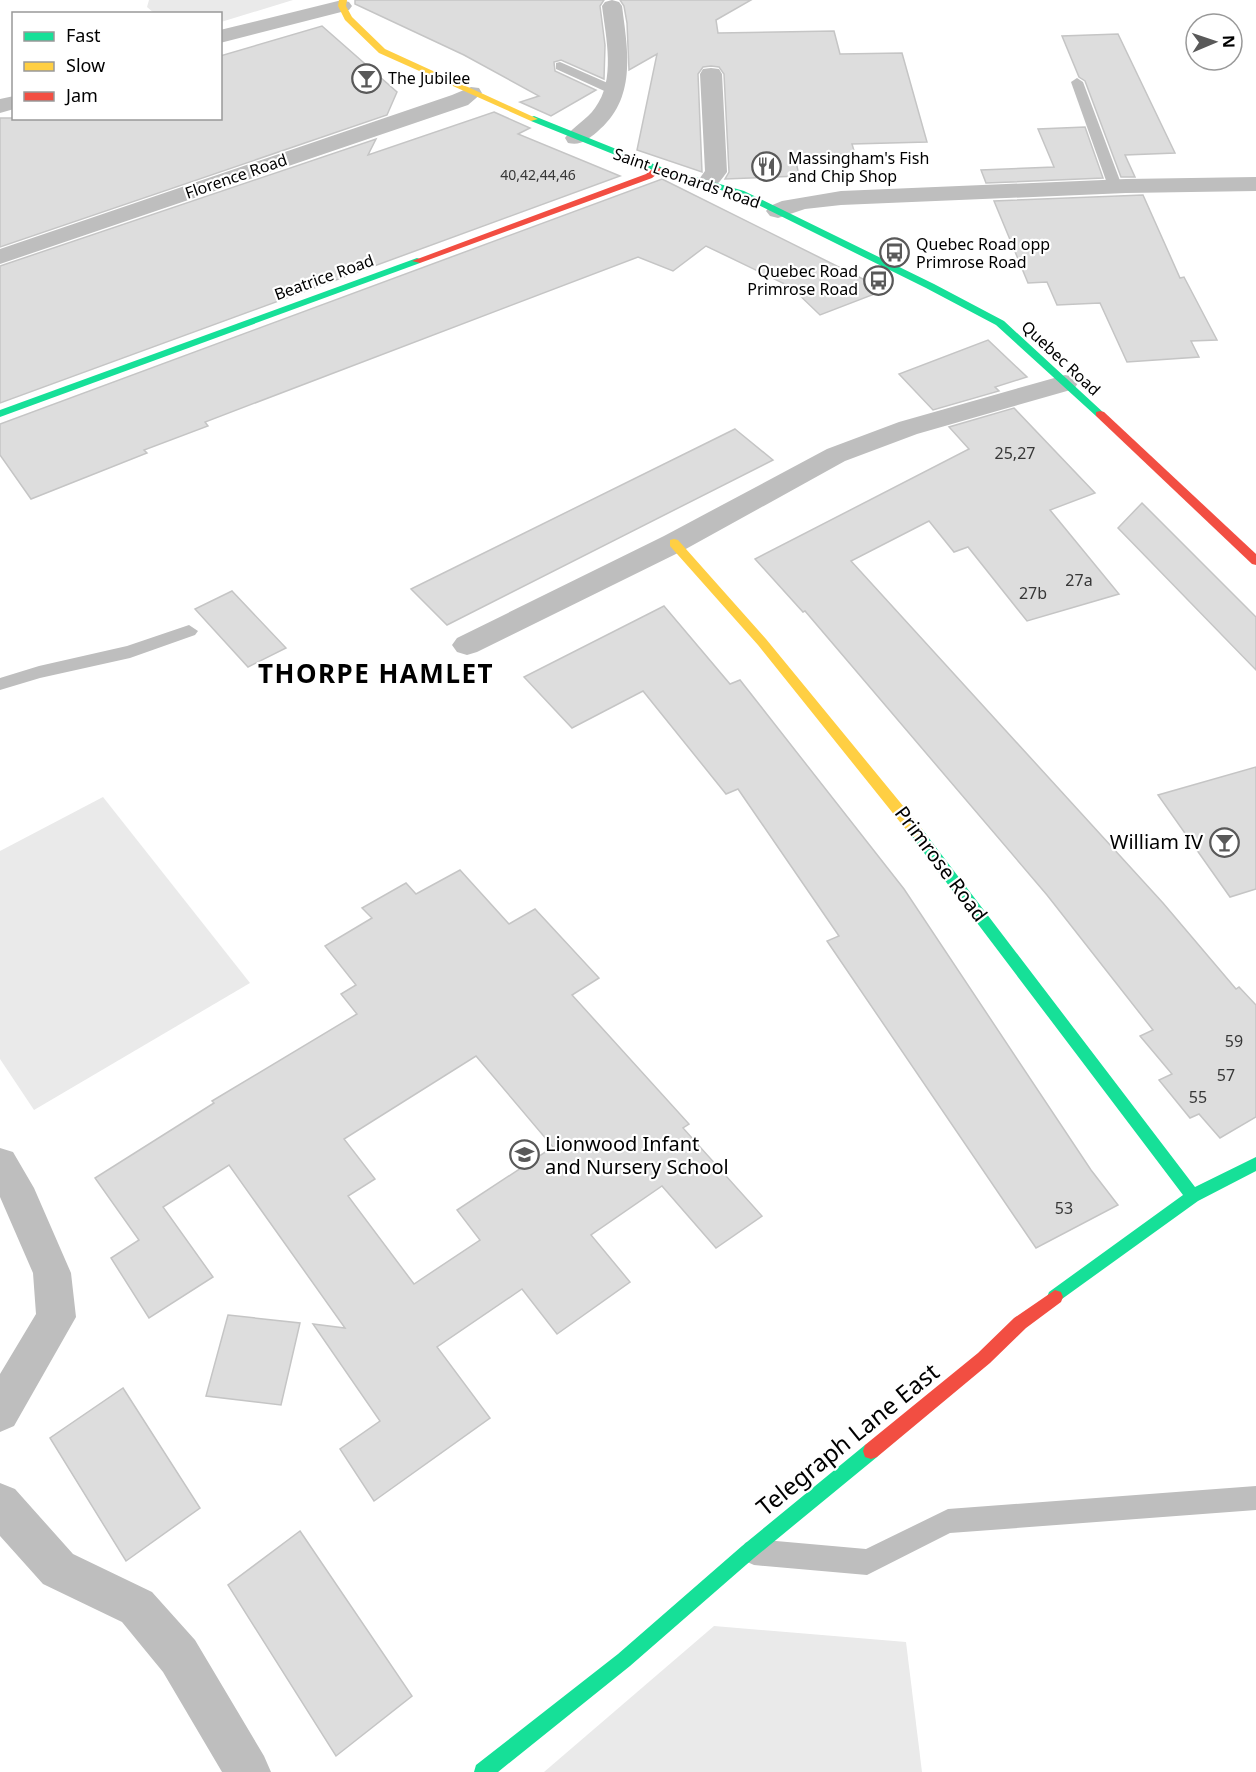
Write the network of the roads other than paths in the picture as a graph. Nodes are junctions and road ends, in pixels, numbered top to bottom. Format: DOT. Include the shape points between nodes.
graph roads {
  1 [pos="342,3"];
  2 [pos="612,6"];
  3 [pos="222,36"];
  4 [pos="560,66"];
  5 [pos="711,74"];
  6 [pos="1077,82"];
  7 [pos="615,91"];
  8 [pos="471,93"];
  9 [pos="576,138"];
  10 [pos="658,169"];
  11 [pos="708,182"];
  12 [pos="1256,184"];
  13 [pos="1115,186"];
  14 [pos="778,211"];
  15 [pos="0,257"];
  16 [pos="1065,383"];
  17 [pos="0,414"];
  18 [pos="674,543"];
  19 [pos="1256,561"];
  20 [pos="189,630"];
  21 [pos="467,645"];
  22 [pos="0,684"];
  23 [pos="0,1164"];
  24 [pos="1256,1164"];
  25 [pos="1193,1196"];
  26 [pos="0,1412"];
  27 [pos="1256,1498"];
  28 [pos="0,1504"];
  29 [pos="748,1552"];
  30 [pos="248,1772"];
  31 [pos="483,1772"];
  1 -- 3 [label="street"];
  1 -- 8 [label="street, Saint Leonards Road" via="348,18 382,51"];
  2 -- 7 [label="street" via="620,72"];
  4 -- 7 [label="lane"];
  5 -- 11 [label="street" via="716,172"];
  6 -- 13 [label="lane"];
  7 -- 9 [label="street" via="608,108"];
  8 -- 9 [label="street, Saint Leonards Road"];
  8 -- 15 [label="street, Florence Road"];
  9 -- 10 [label="street, Saint Leonards Road"];
  10 -- 11 [label="street, Saint Leonards Road"];
  10 -- 17 [label="street, Beatrice Road"];
  11 -- 14 [label="street, Saint Leonards Road"];
  12 -- 13 [label="street, Saint Leonards Road"];
  13 -- 14 [label="street, Saint Leonards Road" via="849,199 791,204"];
  14 -- 16 [label="street, Quebec Road" via="1000,323"];
  16 -- 18 [label="street" via="908,428 836,455"];
  16 -- 19 [label="street, Quebec Road"];
  18 -- 21 [label="street"];
  18 -- 25 [label="street, Primrose Road" via="762,642 899,809"];
  20 -- 22 [label="lane" via="130,652"];
  23 -- 26 [label="street" via="15,1188 52,1273 56,1317"];
  24 -- 25 [label="street, Telegraph Lane East"];
  25 -- 29 [label="street, Telegraph Lane East" via="1020,1323 984,1358"];
  27 -- 29 [label="lane" via="948,1521 867,1562"];
  28 -- 30 [label="street" via="57,1569 137,1607 179,1656"];
  29 -- 31 [label="street, Telegraph Lane East" via="624,1660"];
}
